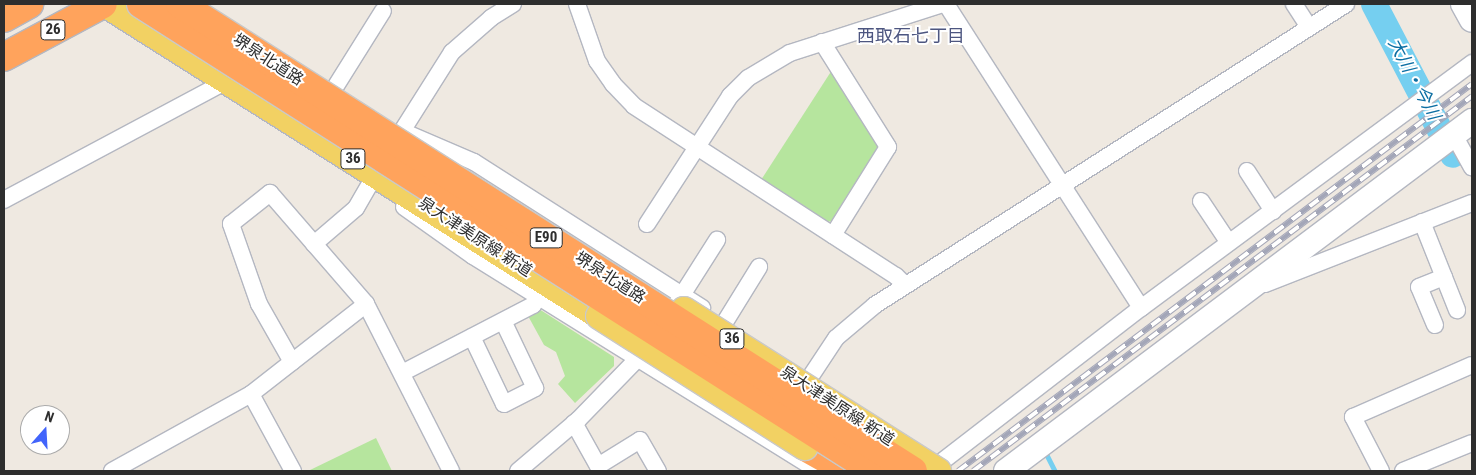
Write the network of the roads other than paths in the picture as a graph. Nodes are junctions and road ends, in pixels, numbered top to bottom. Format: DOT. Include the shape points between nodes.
graph roads {
  1 [pos="29,4"];
  2 [pos="104,4"];
  3 [pos="142,4"];
  4 [pos="180,4"];
  5 [pos="205,4"];
  6 [pos="513,4"];
  7 [pos="577,4"];
  8 [pos="945,4"];
  9 [pos="1294,4"];
  10 [pos="1346,4"];
  11 [pos="1463,4"];
  12 [pos="383,11"];
  13 [pos="4,18"];
  14 [pos="1472,20"];
  15 [pos="1309,27"];
  16 [pos="822,42"];
  17 [pos="4,57"];
  18 [pos="1472,64"];
  19 [pos="227,81"];
  20 [pos="334,88"];
  21 [pos="402,131"];
  22 [pos="1456,133"];
  23 [pos="317,136"];
  24 [pos="696,148"];
  25 [pos="1472,167"];
  26 [pos="1247,172"];
  27 [pos="370,184"];
  28 [pos="1061,185"];
  29 [pos="4,200"];
  30 [pos="1201,201"];
  31 [pos="1472,203"];
  32 [pos="1273,211"];
  33 [pos="1422,222"];
  34 [pos="647,224"];
  35 [pos="833,235"];
  36 [pos="717,240"];
  37 [pos="1229,243"];
  38 [pos="314,244"];
  39 [pos="759,267"];
  40 [pos="1444,277"];
  41 [pos="906,285"];
  42 [pos="1248,291"];
  43 [pos="682,295"];
  44 [pos="539,296"];
  45 [pos="366,304"];
  46 [pos="1141,308"];
  47 [pos="1457,310"];
  48 [pos="503,321"];
  49 [pos="725,322"];
  50 [pos="1435,325"];
  51 [pos="472,337"];
  52 [pos="640,358"];
  53 [pos="292,362"];
  54 [pos="1472,365"];
  55 [pos="402,373"];
  56 [pos="810,376"];
  57 [pos="251,394"];
  58 [pos="836,406"];
  59 [pos="574,423"];
  60 [pos="769,440"];
  61 [pos="1472,443"];
  62 [pos="805,447"];
  63 [pos="935,468"];
  64 [pos="112,471"];
  65 [pos="293,471"];
  66 [pos="451,471"];
  67 [pos="518,471"];
  68 [pos="658,471"];
  69 [pos="818,471"];
  70 [pos="844,471"];
  71 [pos="848,471"];
  72 [pos="874,471"];
  73 [pos="913,471"];
  74 [pos="1006,471"];
  75 [pos="1381,471"];
  76 [pos="1403,471"];
  1 -- 13 [label="highway, 26"];
  2 -- 17 [label="highway, 26"];
  2 -- 19 [label="main road, 泉大津美原線 新道 / 36"];
  3 -- 72 [label="highway, 堺泉北道路 / E90, bridge"];
  4 -- 73 [label="highway, 堺泉北道路 / E90, bridge"];
  5 -- 20 [label="main road, 泉大津美原線 新道 / 36"];
  6 -- 21 [label="street" via="491,18 452,52"];
  7 -- 24 [label="street" via="597,61 613,84 658,124"];
  8 -- 16 [label="street"];
  8 -- 28 [label="street"];
  9 -- 15 [label="street"];
  10 -- 15 [label="street"];
  11 -- 14 [label="street"];
  12 -- 20 [label="street" via="357,38"];
  15 -- 28 [label="street"];
  16 -- 24 [label="street" via="790,52 748,78 730,96"];
  16 -- 35 [label="street" via="888,147"];
  18 -- 32 [label="street"];
  19 -- 23 [label="main road, 泉大津美原線 新道 / 36"];
  19 -- 29 [label="street"];
  20 -- 21 [label="main road, 泉大津美原線 新道 / 36"];
  21 -- 43 [label="street" via="474,162"];
  21 -- 58 [label="main road, 泉大津美原線 新道 / 36, bridge"];
  22 -- 25 [label="street"];
  22 -- 42 [label="street"];
  23 -- 27 [label="street"];
  23 -- 62 [label="main road, 泉大津美原線 新道 / 36, bridge"];
  24 -- 34 [label="street"];
  24 -- 35 [label="street"];
  26 -- 32 [label="street"];
  27 -- 38 [label="street" via="356,208"];
  27 -- 44 [label="street" via="473,256"];
  28 -- 41 [label="street"];
  28 -- 46 [label="street"];
  30 -- 37 [label="street"];
  31 -- 33 [label="street"];
  32 -- 37 [label="street"];
  33 -- 40 [label="street"];
  33 -- 42 [label="street"];
  35 -- 41 [label="street"];
  36 -- 43 [label="street"];
  37 -- 46 [label="street"];
  38 -- 45 [label="street"];
  38 -- 53 [label="street" via="270,193 231,224 259,304"];
  39 -- 49 [label="street"];
  40 -- 47 [label="street"];
  40 -- 50 [label="street" via="1419,287"];
  41 -- 56 [label="street" via="854,320 836,338"];
  42 -- 74 [label="street"];
  43 -- 49 [label="street"];
  43 -- 52 [label="street"];
  44 -- 48 [label="street" via="533,305"];
  44 -- 52 [label="street"];
  45 -- 53 [label="street"];
  45 -- 55 [label="street"];
  46 -- 63 [label="street"];
  48 -- 51 [label="street"];
  48 -- 51 [label="street" via="535,388 504,404"];
  49 -- 56 [label="street"];
  51 -- 55 [label="street"];
  52 -- 59 [label="street"];
  52 -- 60 [label="street"];
  53 -- 57 [label="street"];
  54 -- 75 [label="street" via="1353,417"];
  55 -- 66 [label="street"];
  56 -- 60 [label="street"];
  56 -- 63 [label="street"];
  57 -- 64 [label="street"];
  57 -- 65 [label="street"];
  58 -- 63 [label="highway, bridge"];
  59 -- 67 [label="street"];
  59 -- 68 [label="street" via="598,466 640,440"];
  60 -- 69 [label="street"];
  61 -- 76 [label="street"];
  62 -- 70 [label="main road, 泉大津美原線 新道 / 36"];
  62 -- 71 [label="highway"];
}
